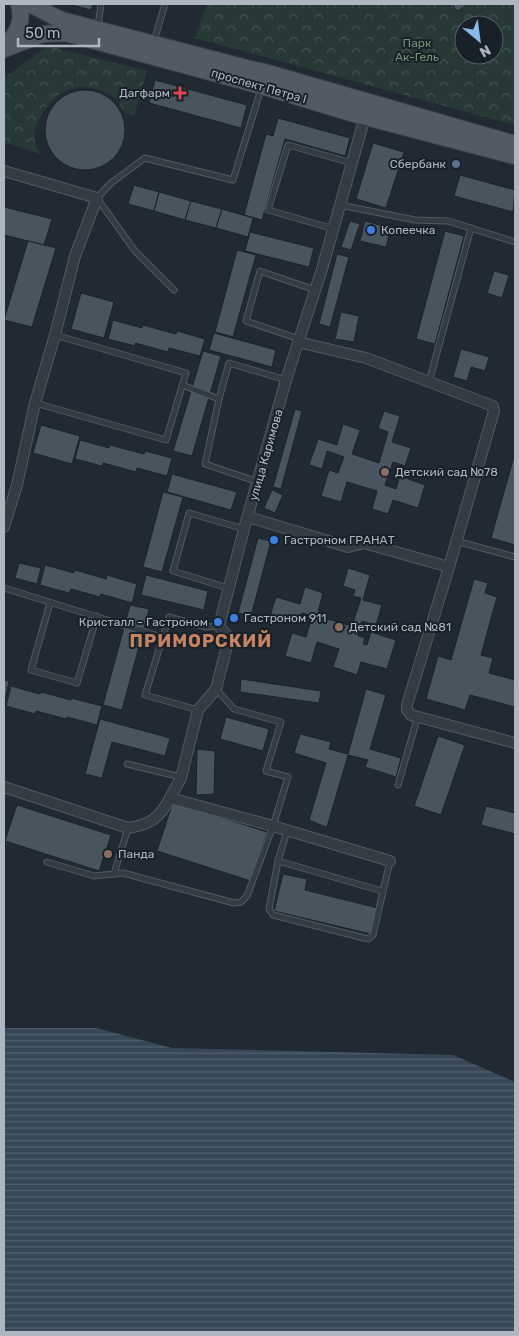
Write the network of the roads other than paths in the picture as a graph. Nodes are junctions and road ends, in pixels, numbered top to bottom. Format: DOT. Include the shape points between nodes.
graph roads {
  1 [pos="19,4"];
  2 [pos="30,4"];
  3 [pos="101,4"];
  4 [pos="165,4"];
  5 [pos="98,29"];
  6 [pos="153,43"];
  7 [pos="4,48"];
  8 [pos="262,86"];
  9 [pos="367,110"];
  10 [pos="515,144"];
  11 [pos="515,156"];
  12 [pos="353,163"];
  13 [pos="4,171"];
  14 [pos="97,198"];
  15 [pos="340,205"];
  16 [pos="471,228"];
  17 [pos="334,229"];
  18 [pos="515,242"];
  19 [pos="174,290"];
  20 [pos="315,290"];
  21 [pos="55,334"];
  22 [pos="298,341"];
  23 [pos="286,380"];
  24 [pos="429,382"];
  25 [pos="182,385"];
  26 [pos="219,399"];
  27 [pos="35,403"];
  28 [pos="258,482"];
  29 [pos="248,517"];
  30 [pos="4,528"];
  31 [pos="244,529"];
  32 [pos="456,542"];
  33 [pos="515,557"];
  34 [pos="449,568"];
  35 [pos="4,588"];
  36 [pos="228,588"];
  37 [pos="50,603"];
  38 [pos="97,616"];
  39 [pos="219,626"];
  40 [pos="162,637"];
  41 [pos="216,689"];
  42 [pos="198,710"];
  43 [pos="418,716"];
  44 [pos="515,743"];
  45 [pos="127,764"];
  46 [pos="182,778"];
  47 [pos="398,785"];
  48 [pos="4,787"];
  49 [pos="170,798"];
  50 [pos="273,826"];
  51 [pos="128,828"];
  52 [pos="287,830"];
  53 [pos="278,861"];
  54 [pos="390,861"];
  55 [pos="47,862"];
  56 [pos="114,874"];
  57 [pos="382,891"];
  1 -- 7 [label="main road" via="21,17 18,29"];
  2 -- 5 [label="main road, проспект Петра I" via="61,20"];
  3 -- 5 [label="lane"];
  4 -- 6 [label="lane"];
  5 -- 6 [label="main road, проспект Петра I"];
  6 -- 9 [label="main road, проспект Петра I" via="264,72"];
  7 -- 8 [label="main road, проспект Петра I" via="43,34 66,33"];
  8 -- 9 [label="main road, проспект Петра I"];
  8 -- 14 [label="lane" via="234,180 145,158 111,183"];
  9 -- 10 [label="main road, проспект Петра I"];
  9 -- 11 [label="main road, проспект Петра I"];
  9 -- 12 [label="street, улица Каримова"];
  12 -- 15 [label="street, улица Каримова"];
  12 -- 17 [label="lane" via="288,145 268,210"];
  13 -- 14 [label="street"];
  14 -- 19 [label="lane" via="135,251"];
  14 -- 21 [label="street" via="75,256"];
  15 -- 16 [label="lane" via="415,220 448,221"];
  15 -- 17 [label="street, улица Каримова"];
  16 -- 18 [label="lane"];
  16 -- 24 [label="lane"];
  17 -- 20 [label="street, улица Каримова"];
  20 -- 22 [label="street, улица Каримова"];
  20 -- 22 [label="lane" via="260,271 246,321"];
  21 -- 25 [label="lane" via="186,373"];
  21 -- 27 [label="street"];
  22 -- 23 [label="street, улица Каримова"];
  22 -- 24 [label="street" via="366,358"];
  23 -- 26 [label="lane" via="229,363"];
  23 -- 28 [label="street, улица Каримова"];
  24 -- 32 [label="street" via="491,405 494,409"];
  25 -- 26 [label="lane"];
  25 -- 27 [label="lane" via="166,440"];
  26 -- 28 [label="lane" via="205,464"];
  27 -- 30 [label="street"];
  28 -- 29 [label="street, улица Каримова"];
  29 -- 31 [label="street, улица Каримова"];
  29 -- 34 [label="street" via="348,547 364,544"];
  31 -- 36 [label="street, улица Каримова"];
  31 -- 36 [label="lane" via="189,512 173,571"];
  32 -- 33 [label="lane"];
  32 -- 34 [label="street"];
  34 -- 43 [label="street" via="407,705 406,710"];
  35 -- 37 [label="lane"];
  36 -- 39 [label="street, улица Каримова"];
  37 -- 38 [label="lane"];
  37 -- 38 [label="lane" via="31,670 77,683"];
  38 -- 40 [label="lane"];
  39 -- 40 [label="lane" via="206,627 169,617"];
  39 -- 41 [label="street" via="229,638"];
  40 -- 42 [label="lane" via="145,695"];
  41 -- 42 [label="street"];
  41 -- 50 [label="lane" via="234,708 281,722 266,771 288,777"];
  42 -- 46 [label="street"];
  43 -- 44 [label="street"];
  43 -- 47 [label="lane"];
  45 -- 46 [label="lane"];
  46 -- 49 [label="street"];
  48 -- 51 [label="street"];
  49 -- 50 [label="street"];
  49 -- 51 [label="street" via="154,819 142,826"];
  50 -- 52 [label="street"];
  50 -- 56 [label="lane" via="247,896 241,902 234,903 123,873"];
  51 -- 56 [label="lane"];
  52 -- 53 [label="lane"];
  52 -- 54 [label="street"];
  53 -- 57 [label="lane"];
  53 -- 57 [label="lane" via="269,909 272,915 368,938 372,935"];
  54 -- 57 [label="lane"];
  55 -- 56 [label="lane" via="94,876"];
}
